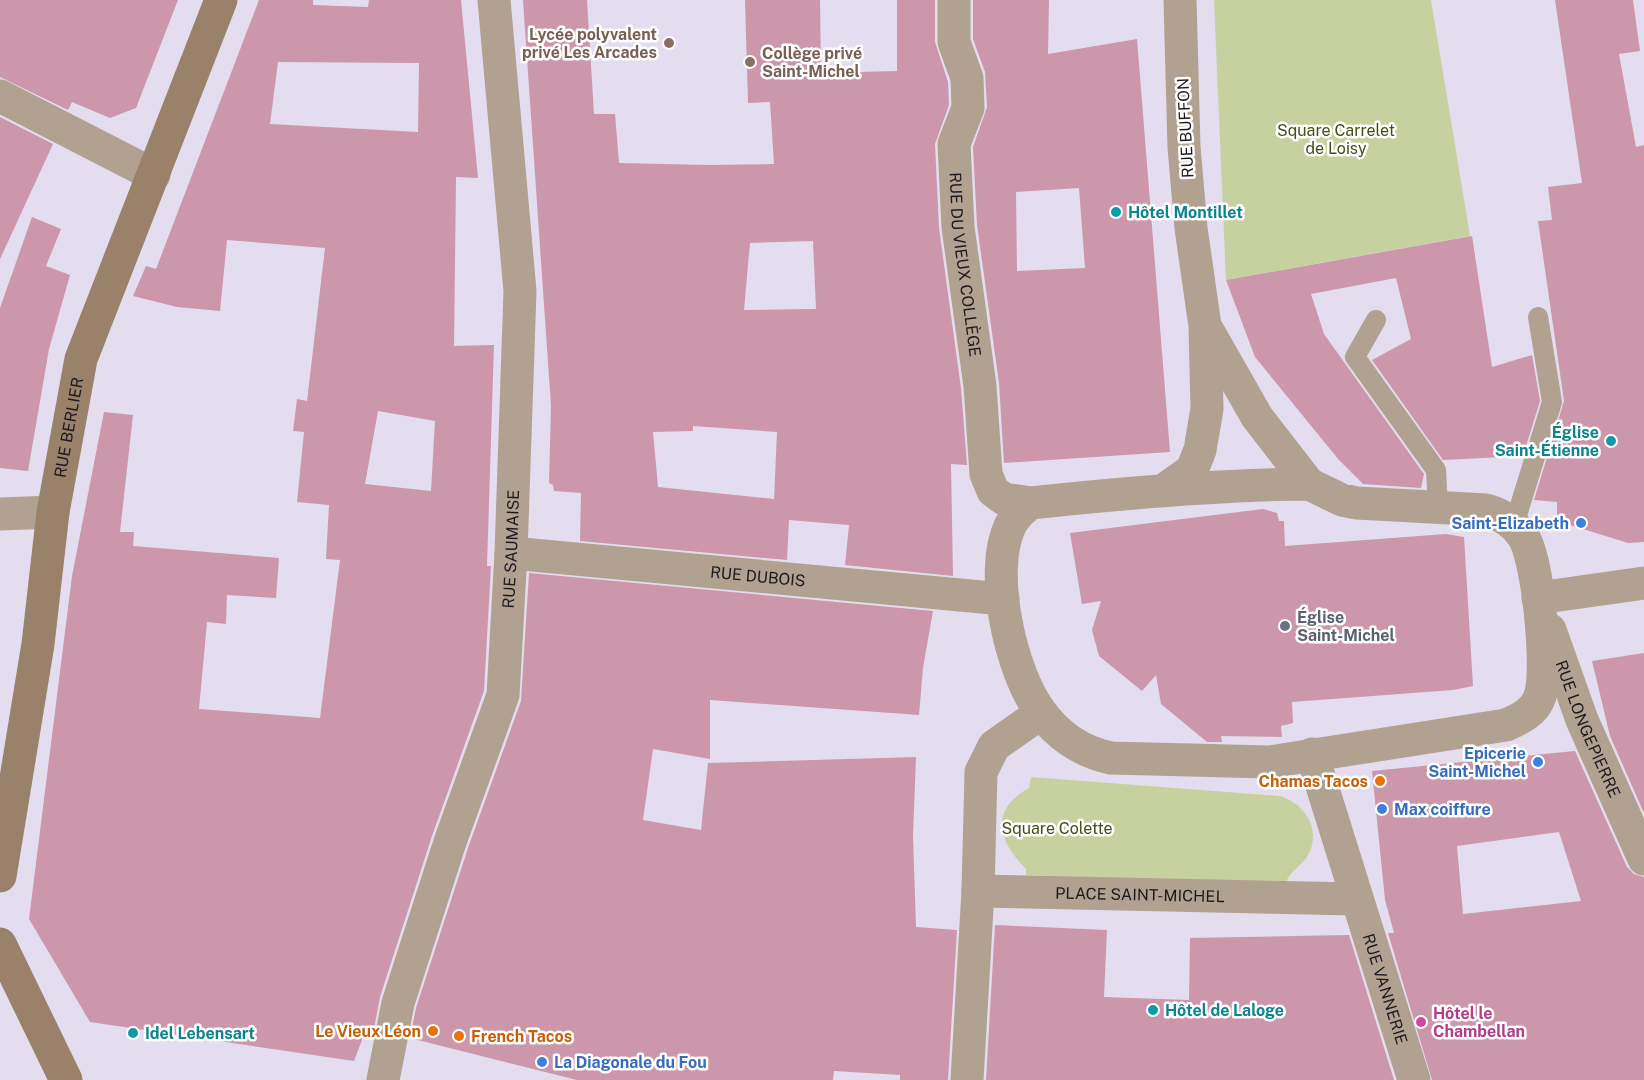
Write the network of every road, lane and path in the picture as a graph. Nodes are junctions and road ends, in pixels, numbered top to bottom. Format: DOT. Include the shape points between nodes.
graph roads {
  1 [pos="220,0"];
  2 [pos="494,0"];
  3 [pos="954,0"];
  4 [pos="1180,0"];
  5 [pos="0,96"];
  6 [pos="154,175"];
  7 [pos="1538,317"];
  8 [pos="1376,320"];
  9 [pos="1205,326"];
  10 [pos="1310,484"];
  11 [pos="1164,490"];
  12 [pos="1031,502"];
  13 [pos="1438,507"];
  14 [pos="53,512"];
  15 [pos="0,514"];
  16 [pos="1514,525"];
  17 [pos="511,553"];
  18 [pos="1644,584"];
  19 [pos="1538,598"];
  20 [pos="1003,599"];
  21 [pos="1041,713"];
  22 [pos="1312,754"];
  23 [pos="1644,860"];
  24 [pos="0,876"];
  25 [pos="978,891"];
  26 [pos="1357,899"];
  27 [pos="0,944"];
  28 [pos="66,1080"];
  29 [pos="383,1080"];
  30 [pos="966,1080"];
  31 [pos="1414,1080"];
  1 -- 6 [label="street, RUE BERLIER"];
  2 -- 17 [label="street, RUE SAUMAISE" via="520,291"];
  3 -- 12 [label="street, RUE DU VIEUX COLLÈGE" via="954,42 967,78 968,108 954,144 958,227 980,386 986,474 993,491 1004,498"];
  4 -- 9 [label="street, RUE BUFFON" via="1187,182"];
  5 -- 6 [label="street"];
  6 -- 14 [label="street, RUE BERLIER" via="81,359"];
  7 -- 16 [label="lane" via="1552,402"];
  8 -- 13 [label="lane" via="1355,357 1436,470"];
  9 -- 10 [label="street, RUE BUFFON" via="1257,417"];
  9 -- 11 [label="street, RUE BUFFON" via="1207,409 1200,450 1192,470"];
  10 -- 11 [label="street"];
  10 -- 13 [label="street" via="1357,503"];
  11 -- 12 [label="street"];
  12 -- 20 [label="street" via="1015,517 1006,539"];
  13 -- 16 [label="street" via="1486,510"];
  14 -- 15 [label="street"];
  14 -- 24 [label="street, RUE BERLIER" via="38,644"];
  16 -- 19 [label="street" via="1532,560"];
  17 -- 20 [label="street, RUE DUBOIS"];
  17 -- 29 [label="street, RUE SAUMAISE" via="503,695 398,1003"];
  18 -- 19 [label="street"];
  19 -- 22 [label="street" via="1543,683 1533,709 1522,718 1490,728"];
  19 -- 23 [label="street, RUE LONGEPIERRE" via="1582,720"];
  20 -- 21 [label="street" via="1020,675"];
  21 -- 22 [label="street" via="1078,747 1110,758 1269,762"];
  21 -- 25 [label="street" via="994,746 983,765"];
  22 -- 26 [label="street"];
  25 -- 26 [label="street, PLACE SAINT-MICHEL"];
  25 -- 30 [label="street"];
  26 -- 31 [label="street, RUE VANNERIE"];
  27 -- 28 [label="street"];
}
